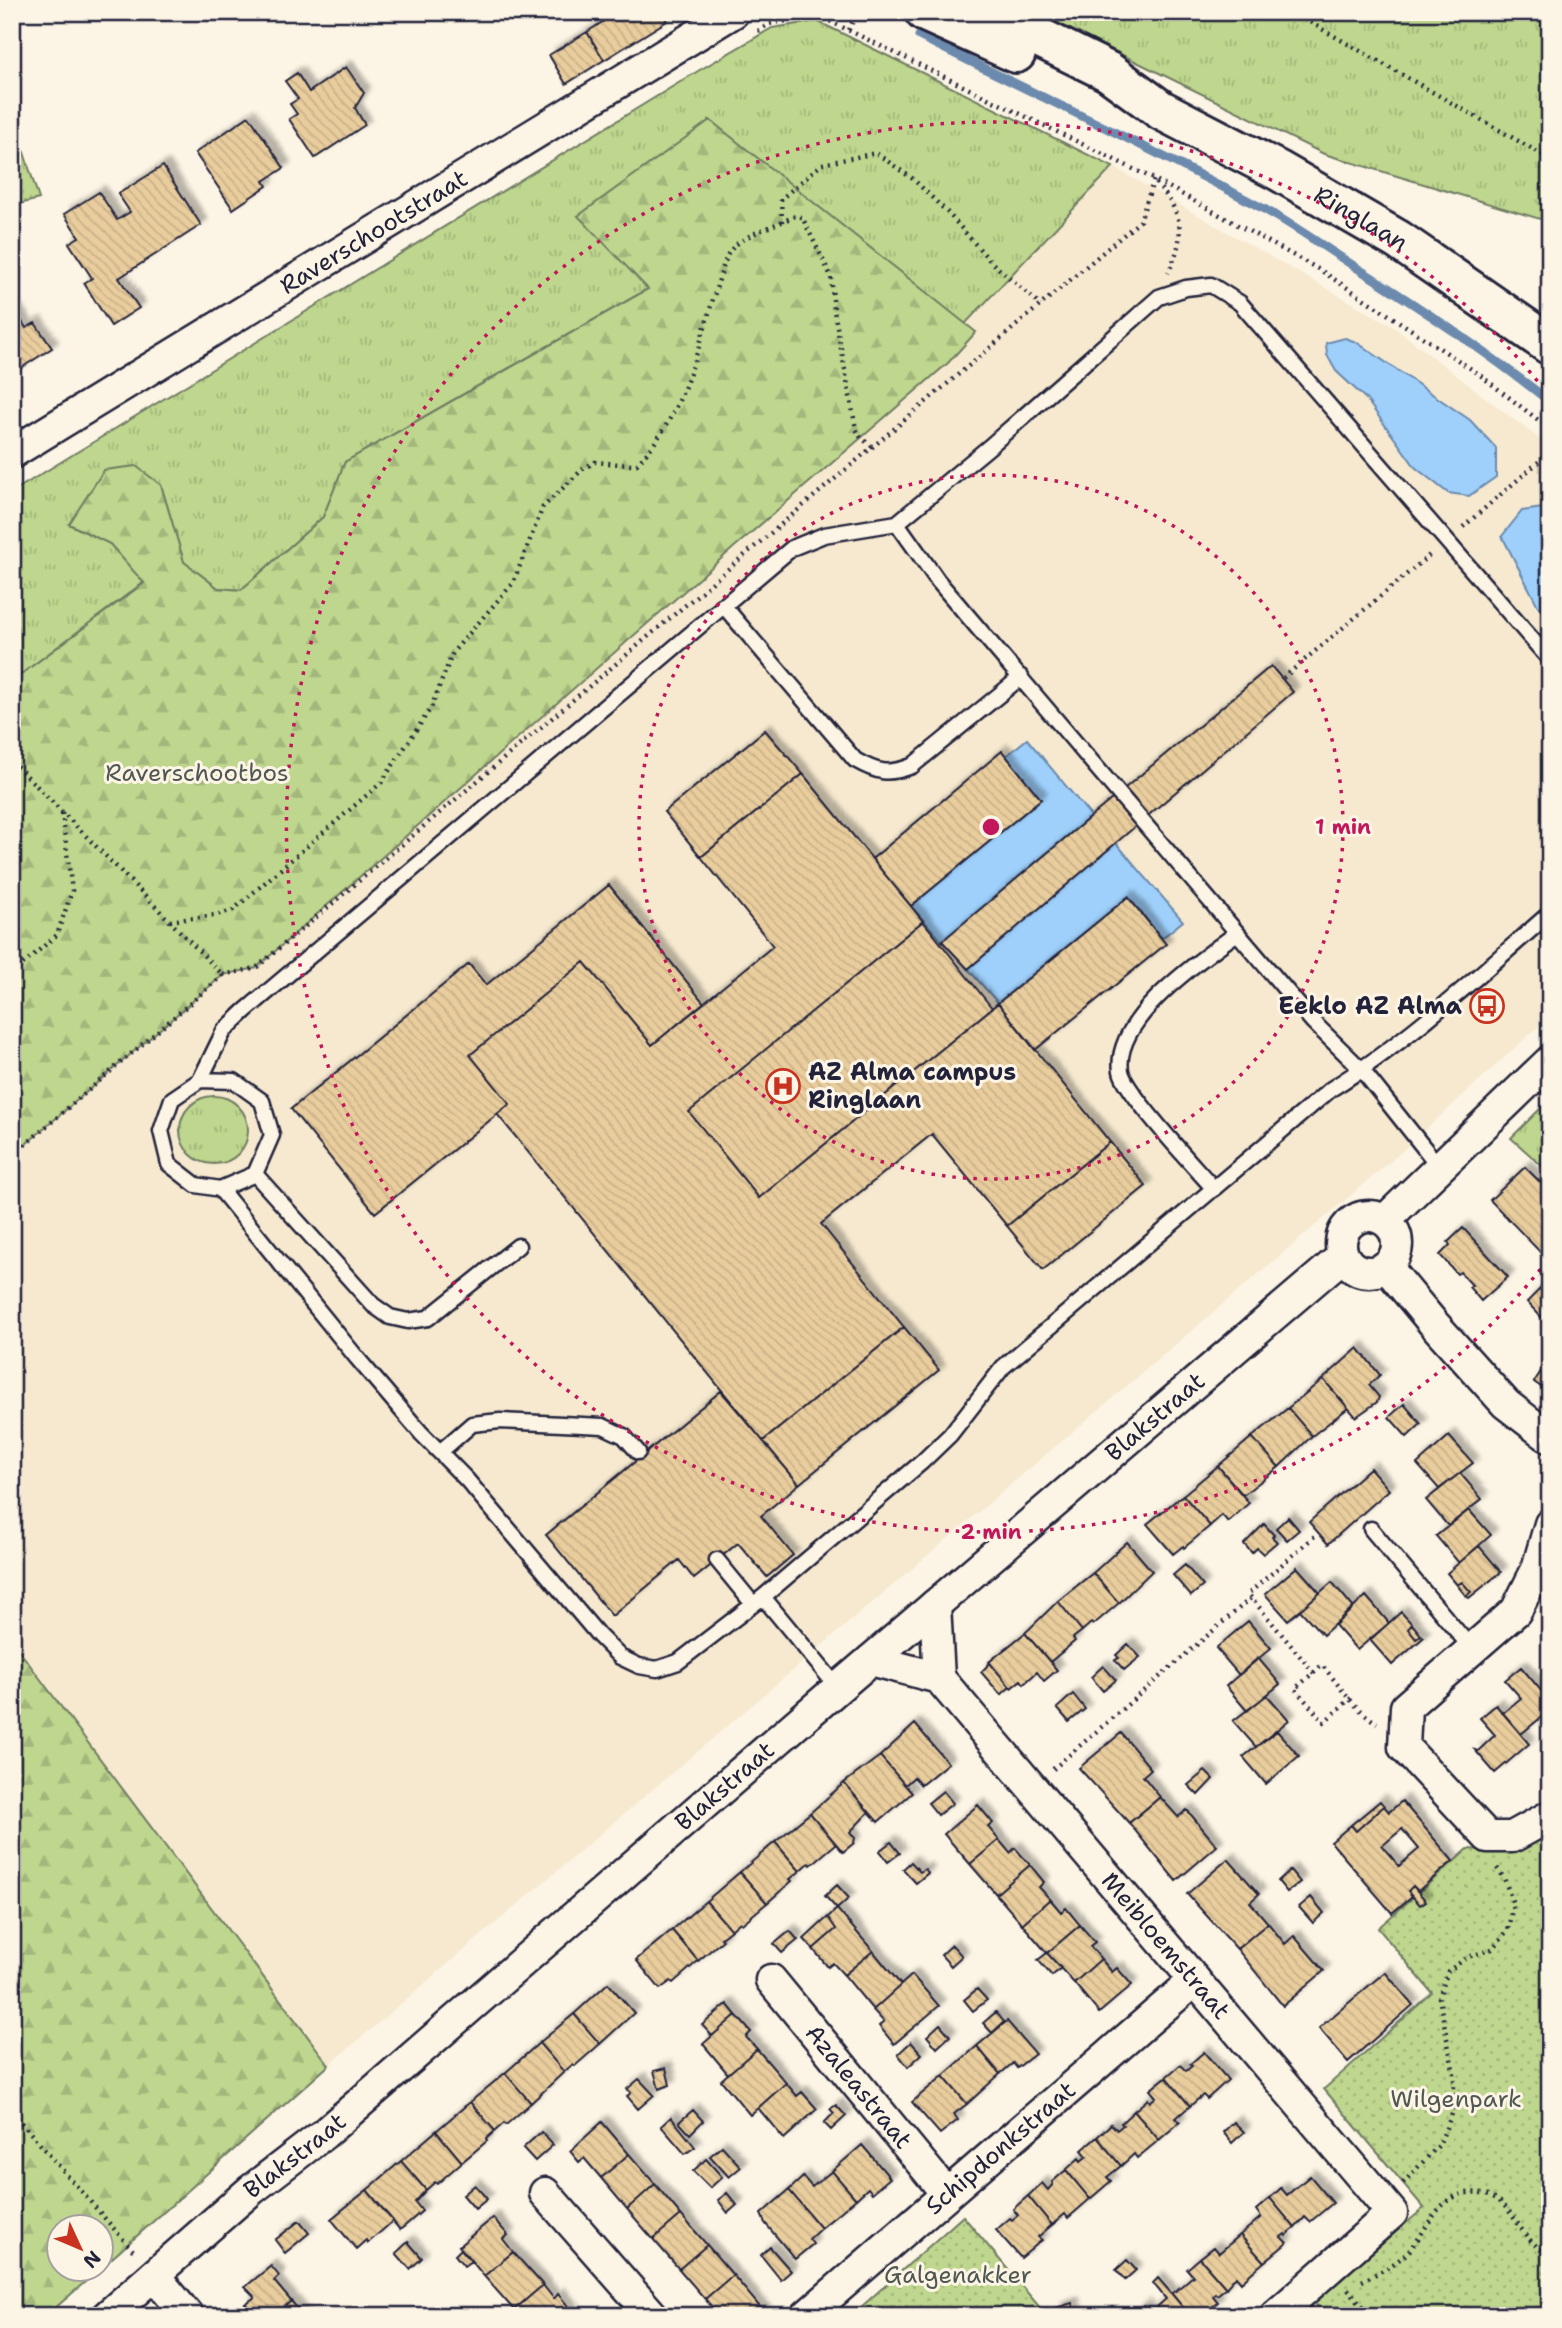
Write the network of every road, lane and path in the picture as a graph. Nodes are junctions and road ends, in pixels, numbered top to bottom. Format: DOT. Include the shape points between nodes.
graph roads {
  1 [pos="734,12"];
  2 [pos="811,12"];
  3 [pos="858,12"];
  4 [pos="926,12"];
  5 [pos="988,12"];
  6 [pos="1292,12"];
  7 [pos="849,30"];
  8 [pos="1161,110"];
  9 [pos="1550,159"];
  10 [pos="1154,179"];
  11 [pos="782,222"];
  12 [pos="1159,297"];
  13 [pos="1041,305"];
  14 [pos="1550,345"];
  15 [pos="1550,429"];
  16 [pos="873,447"];
  17 [pos="1550,452"];
  18 [pos="12,453"];
  19 [pos="897,523"];
  20 [pos="1445,542"];
  21 [pos="723,605"];
  22 [pos="1550,660"];
  23 [pos="1021,677"];
  24 [pos="1283,678"];
  25 [pos="12,761"];
  26 [pos="62,812"];
  27 [pos="1550,913"];
  28 [pos="170,921"];
  29 [pos="1237,933"];
  30 [pos="12,973"];
  31 [pos="223,975"];
  32 [pos="1550,1061"];
  33 [pos="1362,1070"];
  34 [pos="200,1080"];
  35 [pos="12,1156"];
  36 [pos="1440,1168"];
  37 [pos="255,1174"];
  38 [pos="220,1189"];
  39 [pos="1214,1189"];
  40 [pos="1385,1220"];
  41 [pos="518,1246"];
  42 [pos="1343,1256"];
  43 [pos="1386,1266"];
  44 [pos="1550,1437"];
  45 [pos="440,1452"];
  46 [pos="638,1452"];
  47 [pos="1550,1524"];
  48 [pos="1371,1529"];
  49 [pos="1317,1534"];
  50 [pos="717,1560"];
  51 [pos="1251,1598"];
  52 [pos="758,1601"];
  53 [pos="935,1605"];
  54 [pos="1472,1649"];
  55 [pos="871,1660"];
  56 [pos="1314,1673"];
  57 [pos="939,1678"];
  58 [pos="838,1688"];
  59 [pos="1351,1698"];
  60 [pos="1405,1728"];
  61 [pos="1031,1787"];
  62 [pos="1550,1816"];
  63 [pos="1488,1837"];
  64 [pos="771,1980"];
  65 [pos="1195,1980"];
  66 [pos="12,2112"];
  67 [pos="545,2193"];
  68 [pos="946,2193"];
  69 [pos="1387,2207"];
  70 [pos="1550,2255"];
  71 [pos="154,2275"];
  72 [pos="107,2316"];
  73 [pos="188,2316"];
  74 [pos="653,2316"];
  75 [pos="806,2316"];
  76 [pos="1275,2316"];
  77 [pos="1371,2316"];
  1 -- 18 [label="street, Raverschootstraat"];
  2 -- 7 [label="path"];
  3 -- 7 [label="path"];
  4 -- 8 [label="main road, Ringlaan" via="1101,91"];
  5 -- 8 [label="main road, Ringlaan" via="1109,72"];
  6 -- 9 [label="path"];
  7 -- 10 [label="path"];
  8 -- 14 [label="main road, Ringlaan" via="1398,240"];
  10 -- 12 [label="path" via="1180,220 1178,251"];
  10 -- 13 [label="path" via="1140,221"];
  10 -- 15 [label="path" via="1320,270 1476,372"];
  11 -- 13 [label="path" via="781,199 822,163 876,153 913,179 991,262"];
  11 -- 16 [label="path" via="802,217 831,276 856,429"];
  11 -- 28 [label="path" via="731,247 675,413 642,458 632,466 595,462 543,507 513,583 453,652 431,708 381,783 233,910"];
  12 -- 19 [label="lane"];
  12 -- 20 [label="lane" via="1211,285 1240,303"];
  13 -- 16 [label="path"];
  16 -- 31 [label="path" via="256,968"];
  17 -- 20 [label="path"];
  19 -- 21 [label="lane" via="824,535 792,548"];
  19 -- 23 [label="lane" via="938,581"];
  20 -- 22 [label="lane"];
  20 -- 24 [label="path"];
  21 -- 23 [label="lane" via="856,760 873,771 895,773 912,766"];
  21 -- 34 [label="lane" via="245,1010 224,1031"];
  23 -- 29 [label="lane"];
  25 -- 26 [label="path"];
  26 -- 28 [label="path"];
  26 -- 30 [label="path" via="72,891 57,935"];
  27 -- 33 [label="lane"];
  28 -- 31 [label="path"];
  29 -- 33 [label="lane"];
  29 -- 39 [label="lane" via="1141,1013 1122,1046 1121,1073 1138,1101"];
  31 -- 35 [label="path"];
  32 -- 36 [label="street"];
  33 -- 36 [label="lane"];
  33 -- 39 [label="lane" via="1331,1089"];
  34 -- 37 [label="lane" via="234,1080 262,1101 272,1135"];
  34 -- 38 [label="lane" via="172,1099 161,1131 169,1164 196,1185"];
  36 -- 40 [label="street"];
  37 -- 38 [label="lane"];
  37 -- 41 [label="lane" via="373,1305 390,1317 408,1321 428,1318"];
  38 -- 45 [label="lane" via="323,1318"];
  39 -- 52 [label="lane" via="1003,1367 950,1435 922,1462"];
  40 -- 42 [label="street" via="1366,1216 1351,1222 1341,1239"];
  40 -- 43 [label="street" via="1398,1242"];
  42 -- 43 [label="street" via="1350,1265 1368,1273"];
  42 -- 53 [label="street, Blakstraat"];
  43 -- 44 [label="street" via="1506,1405"];
  45 -- 46 [label="lane" via="472,1424 499,1421 603,1426 624,1436"];
  45 -- 52 [label="lane" via="590,1626 620,1657 639,1666 657,1668 678,1662"];
  47 -- 54 [label="street" via="1537,1569 1516,1611"];
  48 -- 54 [label="lane"];
  49 -- 51 [label="path" via="1248,1594"];
  50 -- 52 [label="lane"];
  51 -- 56 [label="path"];
  51 -- 61 [label="path"];
  52 -- 58 [label="lane"];
  53 -- 55 [label="street, Blakstraat"];
  53 -- 57 [label="street"];
  54 -- 60 [label="street" via="1406,1707"];
  55 -- 57 [label="street"];
  55 -- 58 [label="street, Blakstraat"];
  56 -- 59 [label="path" via="1322,1665"];
  56 -- 59 [label="path" via="1295,1689 1324,1722"];
  57 -- 61 [label="street, Meibloemstraat"];
  58 -- 71 [label="street, Blakstraat" via="325,2133"];
  59 -- 60 [label="path" via="1381,1726"];
  60 -- 63 [label="street" via="1404,1746"];
  61 -- 65 [label="street, Meibloemstraat"];
  62 -- 63 [label="street" via="1512,1837"];
  63 -- 69 [label="path" via="1484,1850 1504,1878 1513,1904 1508,1930 1492,1949 1468,1957 1448,1971 1439,1998 1454,2074 1454,2109 1439,2145"];
  64 -- 68 [label="street, Azaleastraat"];
  65 -- 68 [label="street, Schipdonkstraat"];
  65 -- 69 [label="street, Meibloemstraat"];
  66 -- 71 [label="path"];
  67 -- 74 [label="street"];
  68 -- 75 [label="street, Schipdonkstraat"];
  69 -- 76 [label="street"];
  70 -- 77 [label="path" via="1531,2241 1492,2195 1462,2194 1435,2211 1406,2255 1348,2288"];
  71 -- 72 [label="street, Blakstraat"];
  71 -- 73 [label="street"];
}
